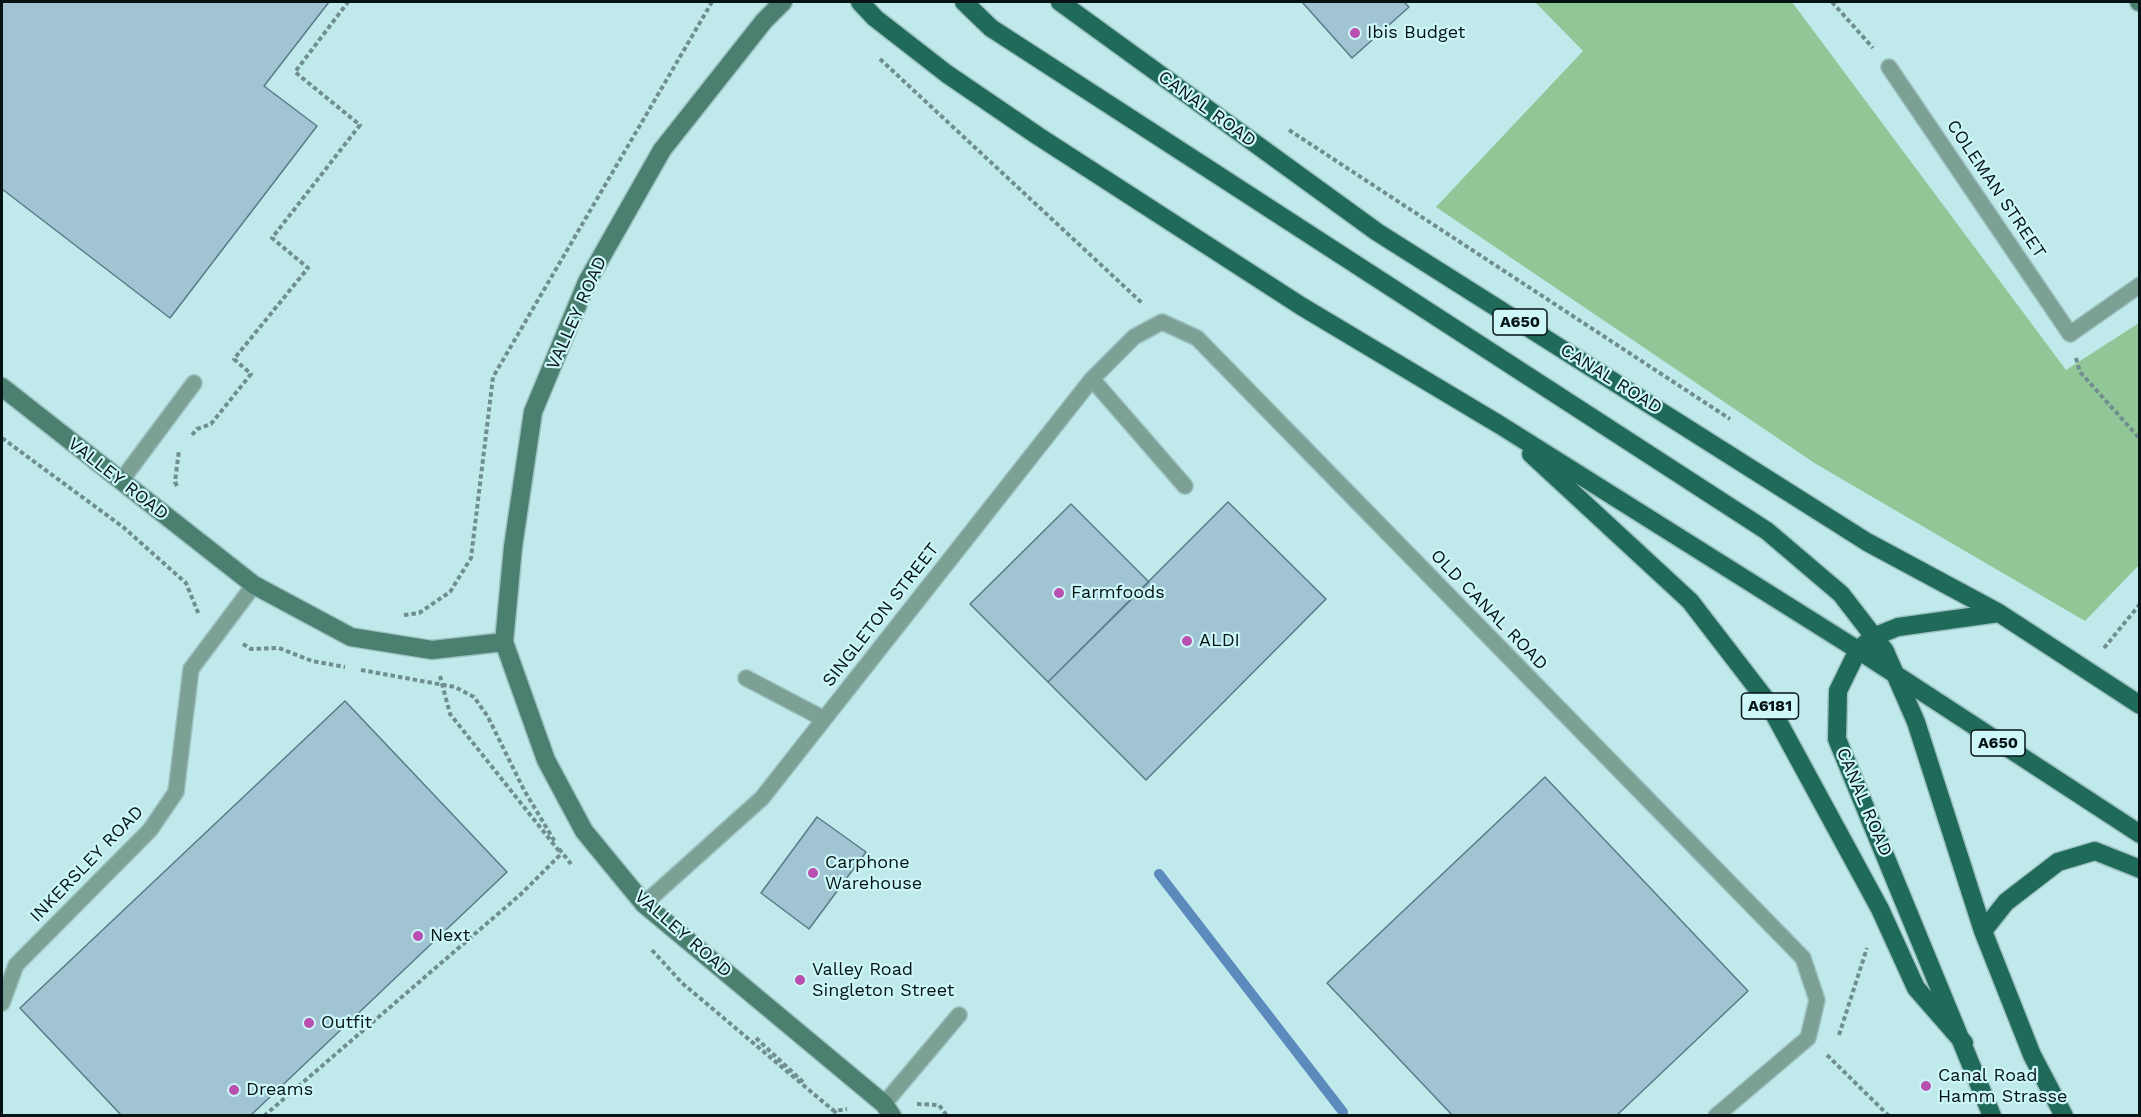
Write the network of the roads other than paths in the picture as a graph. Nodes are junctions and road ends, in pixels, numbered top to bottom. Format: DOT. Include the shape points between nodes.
graph roads {
  1 [pos="783,2"];
  2 [pos="860,2"];
  3 [pos="964,2"];
  4 [pos="1060,2"];
  5 [pos="1889,67"];
  6 [pos="2139,285"];
  7 [pos="1134,337"];
  8 [pos="1092,379"];
  9 [pos="194,383"];
  10 [pos="2,387"];
  11 [pos="1500,424"];
  12 [pos="121,481"];
  13 [pos="1185,486"];
  14 [pos="255,585"];
  15 [pos="1998,613"];
  16 [pos="1873,637"];
  17 [pos="504,642"];
  18 [pos="1858,650"];
  19 [pos="1897,676"];
  20 [pos="746,678"];
  21 [pos="2139,705"];
  22 [pos="824,719"];
  23 [pos="2139,834"];
  24 [pos="2139,869"];
  25 [pos="644,904"];
  26 [pos="1983,931"];
  27 [pos="2,1003"];
  28 [pos="959,1015"];
  29 [pos="1964,1043"];
  30 [pos="888,1110"];
  31 [pos="1716,1116"];
  32 [pos="1992,1116"];
  33 [pos="2064,1116"];
  1 -- 17 [label="street, VALLEY ROAD" via="662,150 587,282 534,412 513,547"];
  2 -- 11 [label="main road, CANAL ROAD / A650" via="874,18 947,74 1038,136 1301,306"];
  3 -- 16 [label="main road, A650" via="1001,34 1767,531 1841,594"];
  4 -- 15 [label="main road, CANAL ROAD / A650" via="1377,232 1867,543"];
  5 -- 6 [label="lane, COLEMAN STREET" via="2070,334"];
  7 -- 8 [label="lane, SINGLETON STREET"];
  7 -- 31 [label="lane, OLD CANAL ROAD" via="1162,322 1197,338 1803,958 1817,1000 1808,1038"];
  8 -- 13 [label="lane"];
  8 -- 22 [label="lane, SINGLETON STREET"];
  9 -- 12 [label="lane"];
  10 -- 12 [label="street, VALLEY ROAD"];
  11 -- 18 [label="main road, CANAL ROAD / A650"];
  11 -- 29 [label="main road, CANAL ROAD / A6181" via="1690,601 1767,701 1880,909 1916,988"];
  12 -- 14 [label="street, VALLEY ROAD"];
  14 -- 17 [label="street, VALLEY ROAD" via="351,637 432,650"];
  14 -- 27 [label="lane, INKERSLEY ROAD" via="191,669 176,792 150,830 16,965"];
  15 -- 16 [label="main road" via="1898,627"];
  15 -- 21 [label="main road, A650"];
  16 -- 18 [label="main road"];
  16 -- 19 [label="main road"];
  17 -- 25 [label="street, VALLEY ROAD" via="546,760 584,831"];
  18 -- 19 [label="main road, A650"];
  18 -- 29 [label="main road, CANAL ROAD / A6181" via="1838,691 1837,739"];
  19 -- 23 [label="main road, A650"];
  19 -- 26 [label="main road" via="1916,722"];
  20 -- 22 [label="lane"];
  22 -- 25 [label="lane, SINGLETON STREET" via="762,798"];
  24 -- 26 [label="main road" via="2095,851 2058,862 2006,902"];
  25 -- 30 [label="street, VALLEY ROAD"];
  26 -- 33 [label="main road" via="2032,1055"];
  28 -- 30 [label="lane"];
  29 -- 32 [label="main road, CANAL ROAD / A6181"];
}
